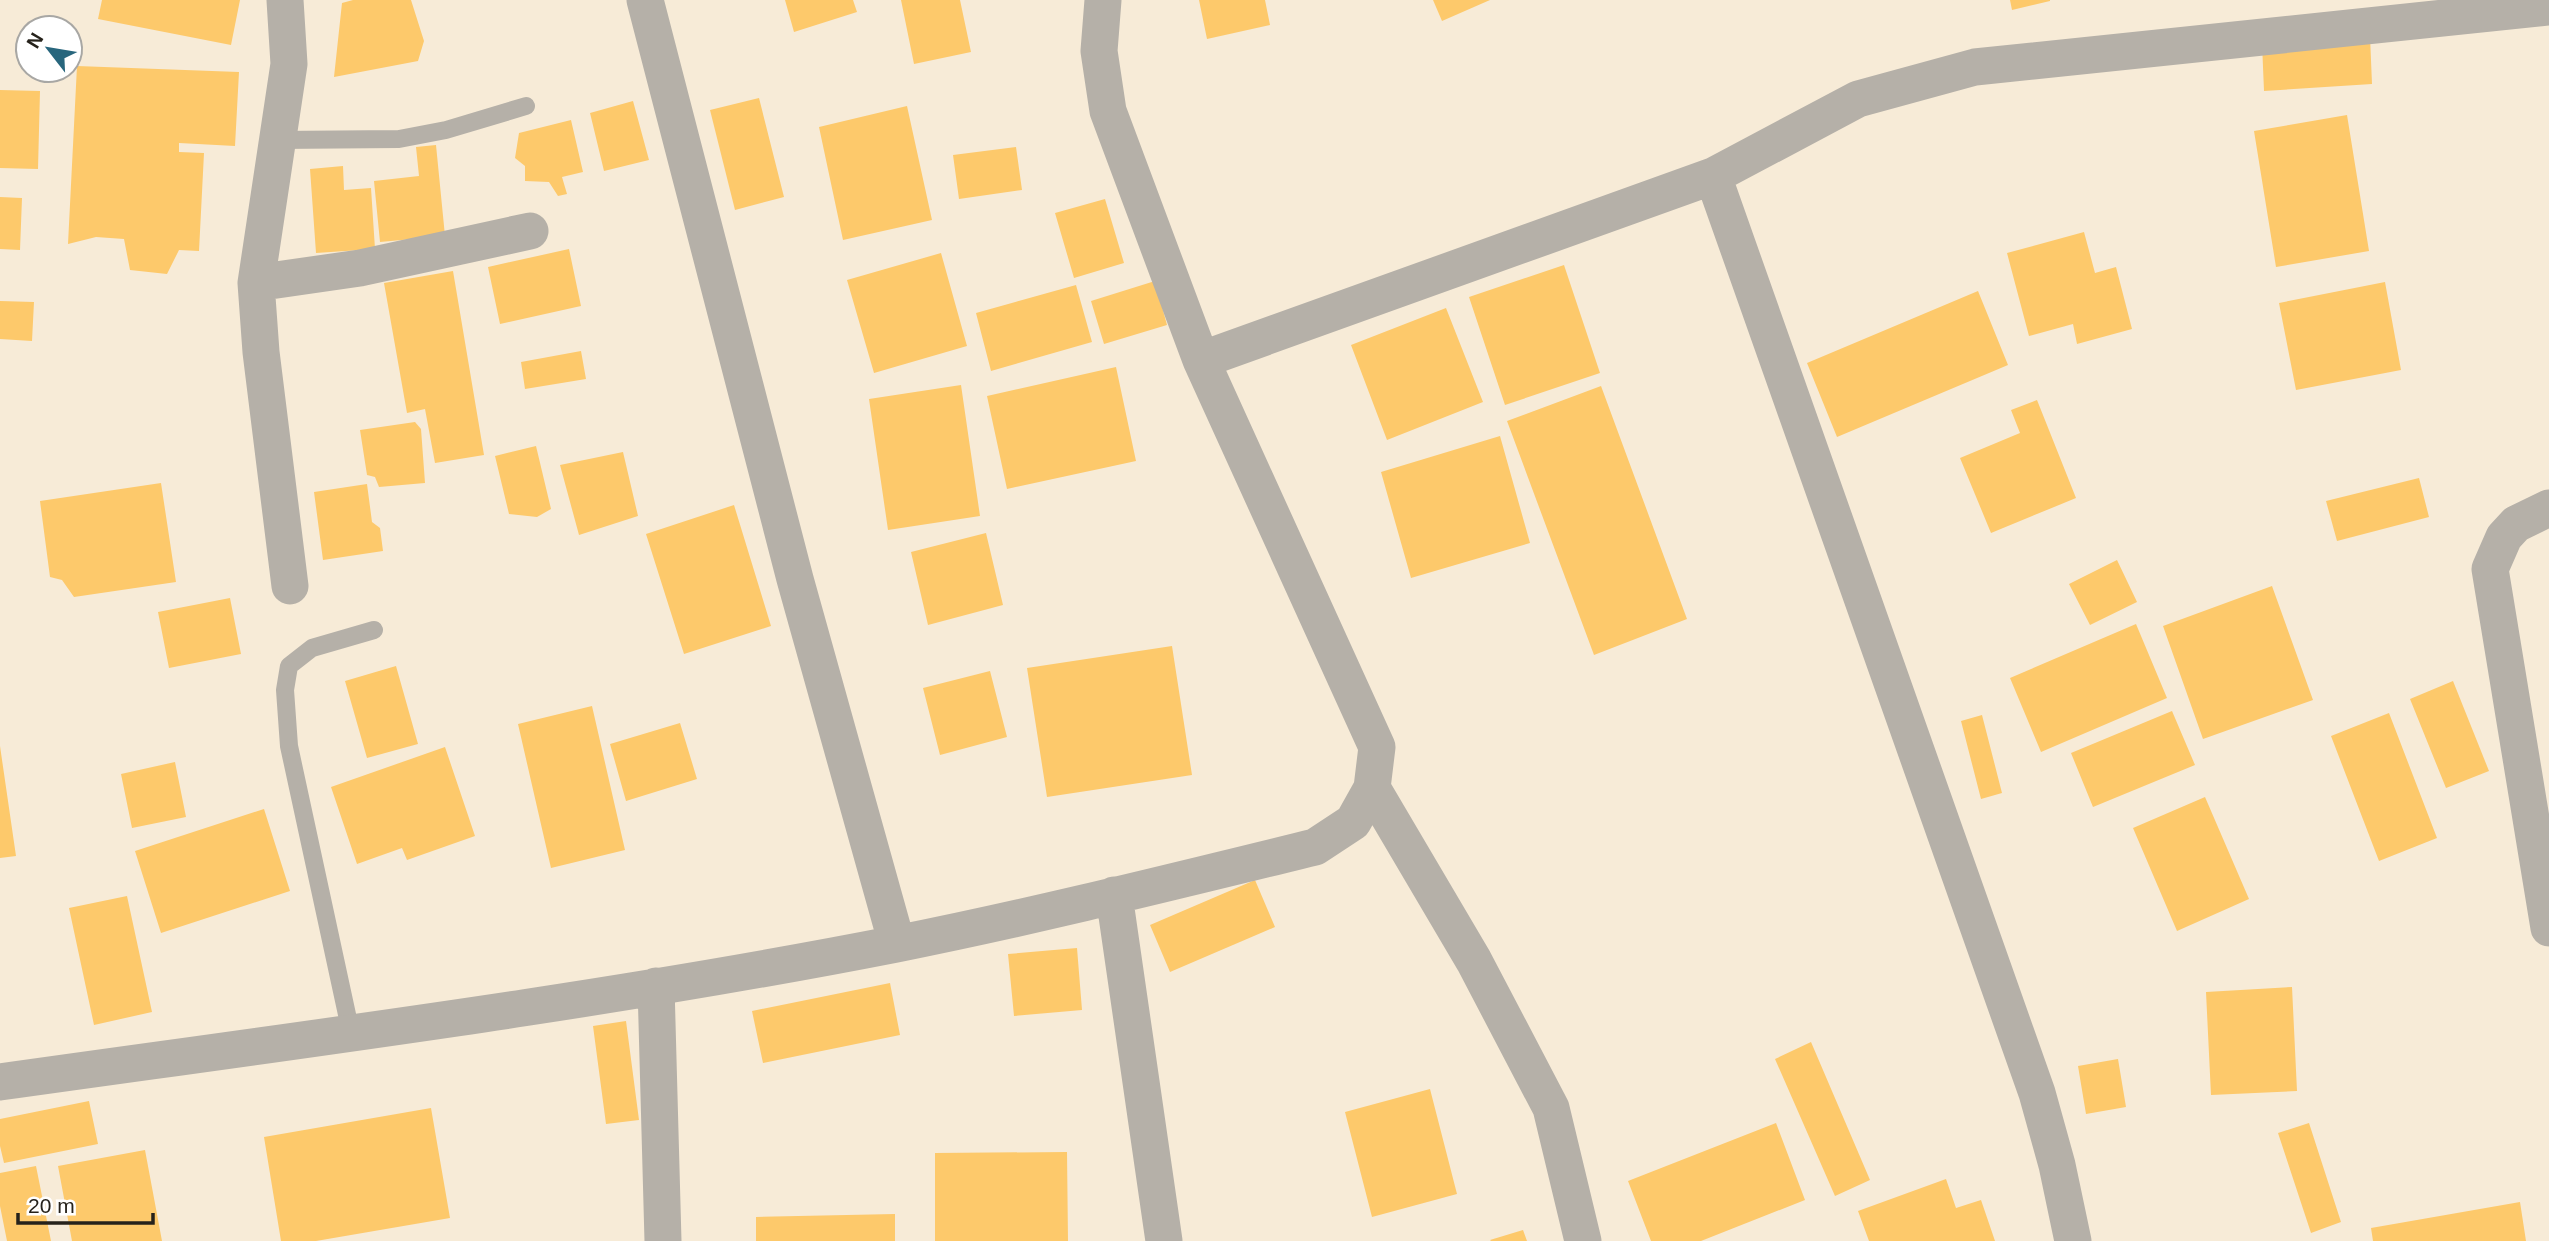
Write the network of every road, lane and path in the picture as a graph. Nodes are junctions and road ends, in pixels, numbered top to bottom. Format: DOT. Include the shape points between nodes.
graph roads {
  1 [pos="285,0"];
  2 [pos="645,0"];
  3 [pos="1103,0"];
  4 [pos="2549,7"];
  5 [pos="526,106"];
  6 [pos="277,140"];
  7 [pos="1713,176"];
  8 [pos="530,231"];
  9 [pos="256,282"];
  10 [pos="1201,360"];
  11 [pos="2549,508"];
  12 [pos="290,586"];
  13 [pos="374,630"];
  14 [pos="1372,788"];
  15 [pos="1114,895"];
  16 [pos="2549,928"];
  17 [pos="897,944"];
  18 [pos="656,986"];
  19 [pos="351,1033"];
  20 [pos="0,1082"];
  21 [pos="663,1241"];
  22 [pos="1164,1241"];
  23 [pos="1583,1241"];
  24 [pos="2073,1241"];
  1 -- 6 [label="street" via="289,64"];
  2 -- 17 [label="street" via="795,579"];
  3 -- 10 [label="street" via="1099,51 1108,111"];
  4 -- 7 [label="street" via="1975,67 1858,99"];
  5 -- 6 [label="lane" via="399,139"];
  6 -- 9 [label="street"];
  7 -- 10 [label="street"];
  7 -- 24 [label="street" via="2037,1093"];
  8 -- 9 [label="street" via="360,268"];
  9 -- 12 [label="street"];
  10 -- 14 [label="street" via="1377,747"];
  11 -- 16 [label="street" via="2516,524 2504,537 2490,569"];
  13 -- 19 [label="lane" via="312,648 289,666 285,690 289,746"];
  14 -- 15 [label="street" via="1353,822 1315,847"];
  14 -- 23 [label="street" via="1474,961 1551,1108"];
  15 -- 17 [label="street"];
  15 -- 22 [label="street"];
  17 -- 18 [label="street"];
  18 -- 19 [label="street"];
  18 -- 21 [label="street"];
  19 -- 20 [label="street"];
}
